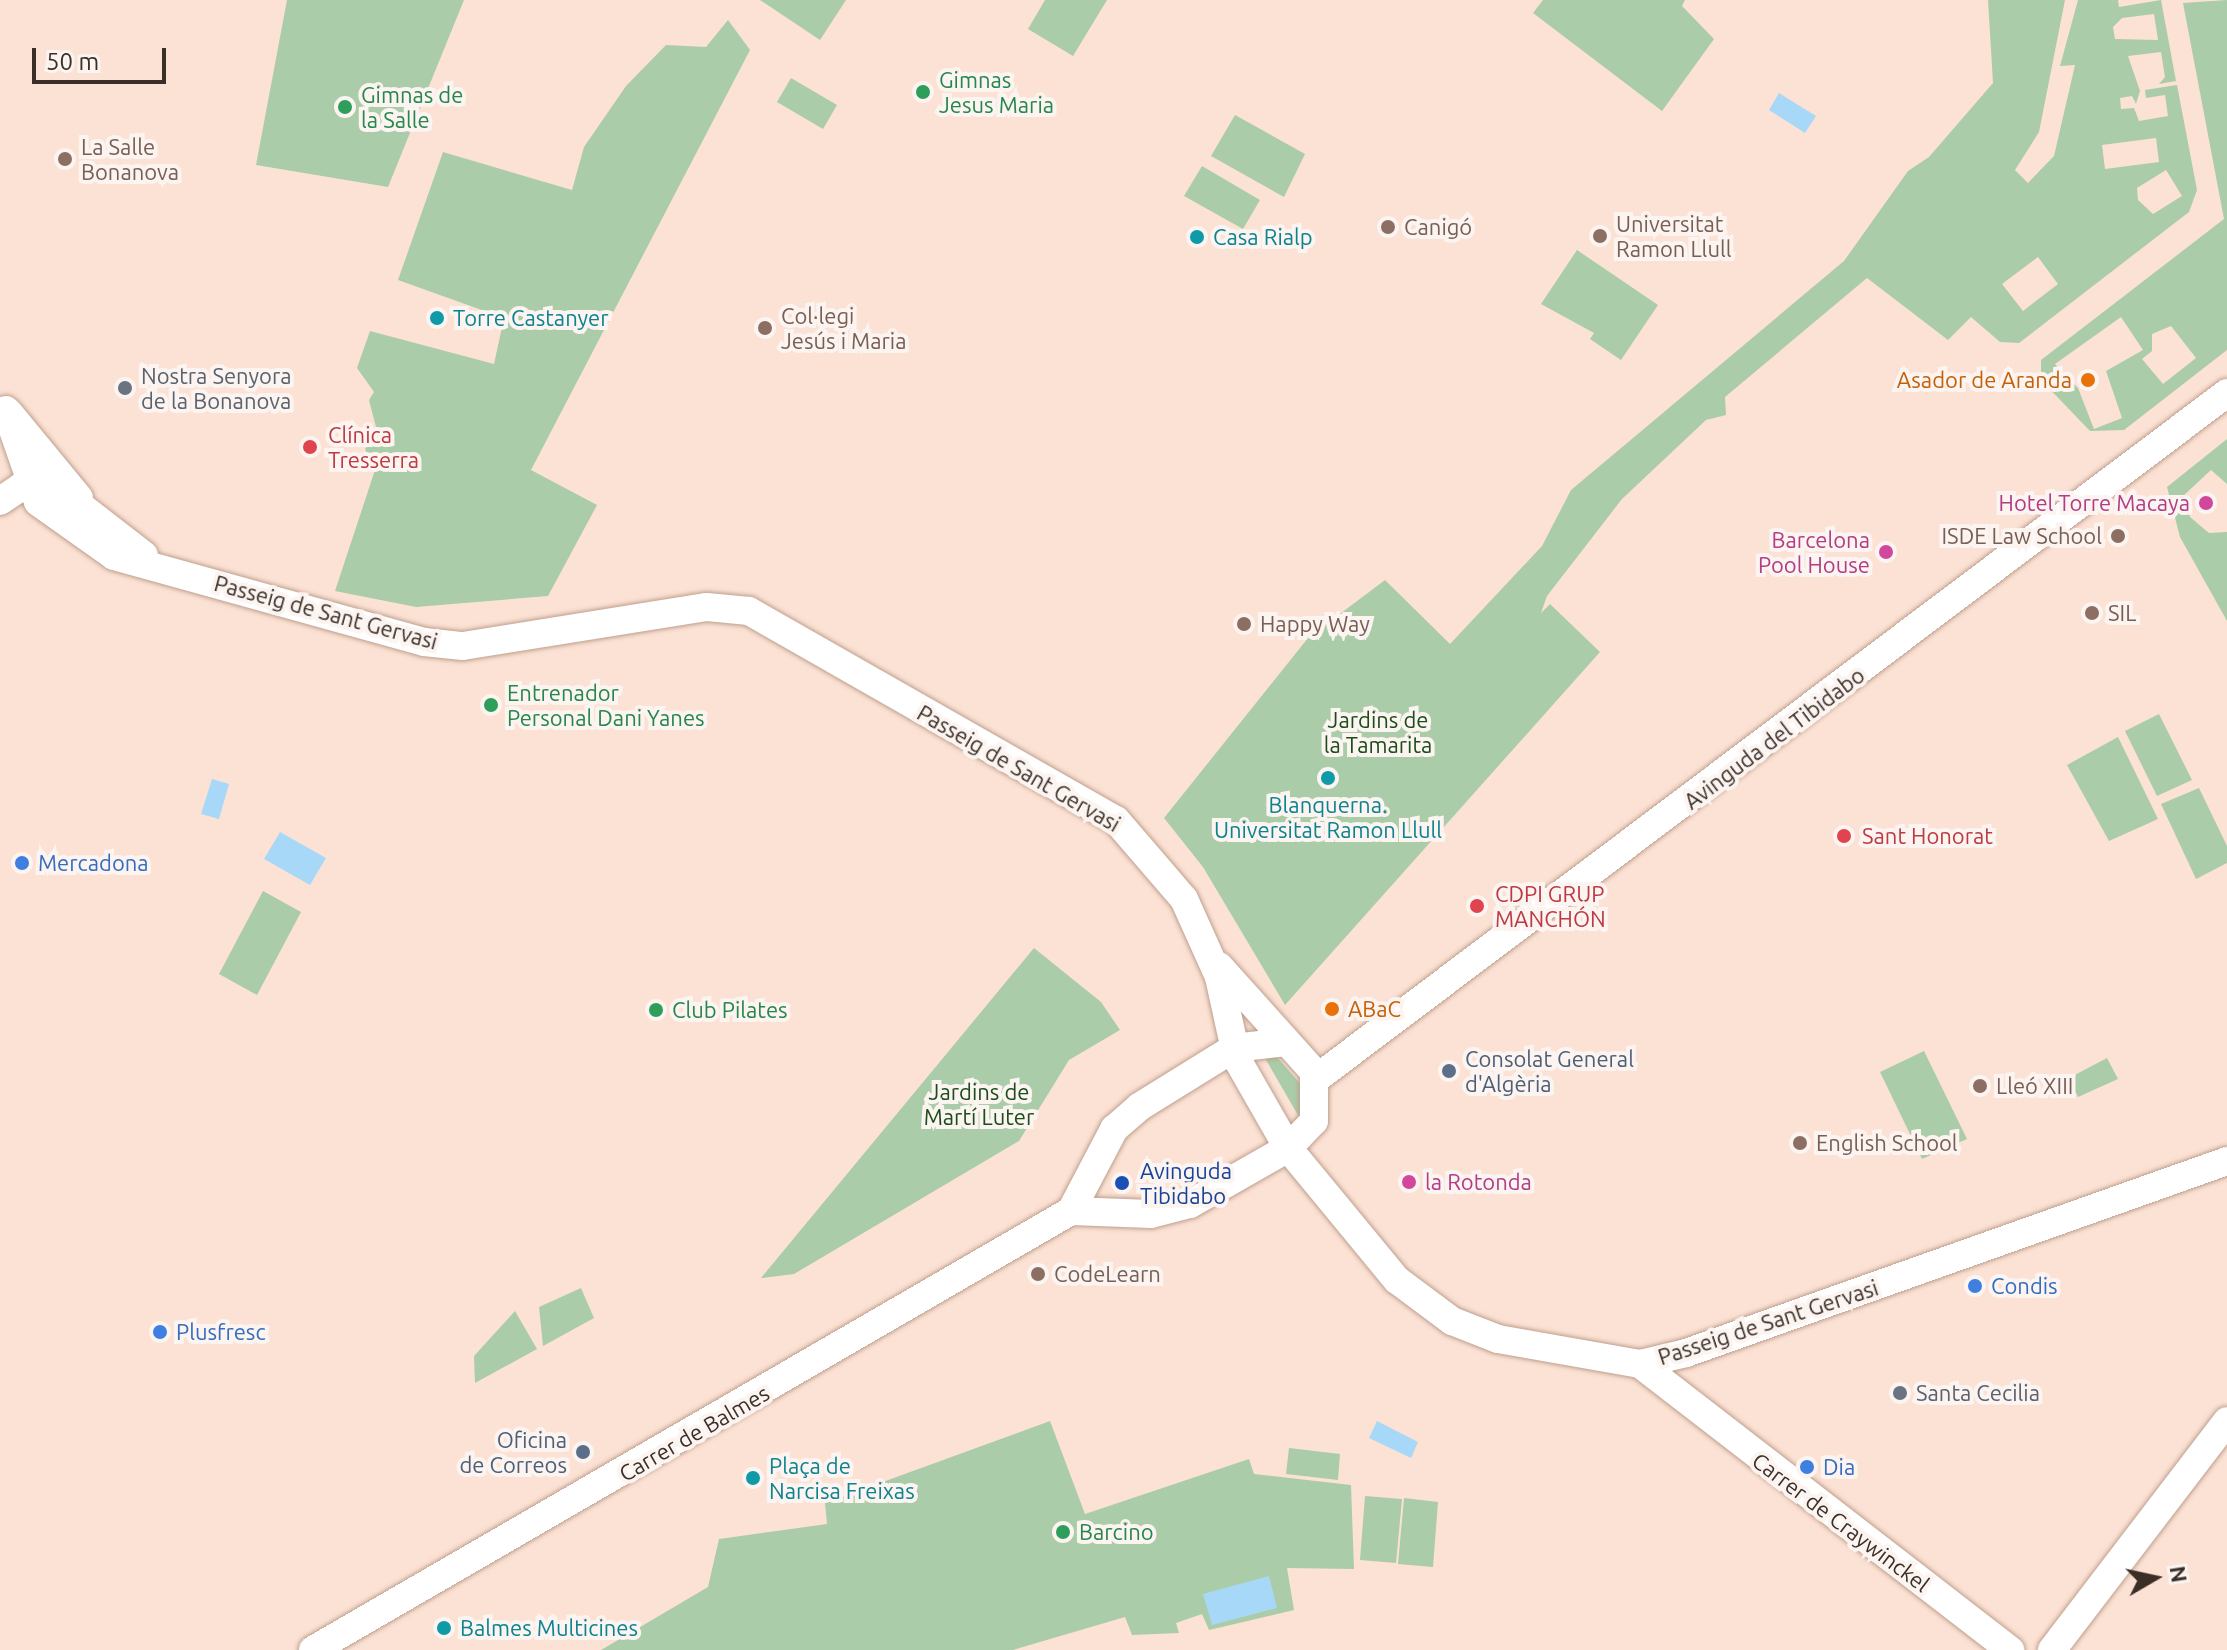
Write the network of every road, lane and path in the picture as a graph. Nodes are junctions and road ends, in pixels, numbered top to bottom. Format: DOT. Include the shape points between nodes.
graph roads {
  1 [pos="2227,393"];
  2 [pos="3,407"];
  3 [pos="28,485"];
  4 [pos="0,501"];
  5 [pos="97,519"];
  6 [pos="158,565"];
  7 [pos="1213,959"];
  8 [pos="1286,1042"];
  9 [pos="1234,1048"];
  10 [pos="1317,1078"];
  11 [pos="1104,1146"];
  12 [pos="1288,1148"];
  13 [pos="2227,1161"];
  14 [pos="1071,1211"];
  15 [pos="1132,1214"];
  16 [pos="1686,1353"];
  17 [pos="1640,1364"];
  18 [pos="1674,1393"];
  19 [pos="2227,1421"];
  20 [pos="313,1650"];
  21 [pos="2010,1650"];
  22 [pos="2052,1650"];
  1 -- 10 [label="street, Avinguda del Tibidabo"];
  2 -- 3 [label="street"];
  2 -- 5 [label="street"];
  3 -- 4 [label="street"];
  3 -- 5 [label="street" via="62,489"];
  3 -- 6 [label="street, Passeig de Sant Gervasi" via="50,515 91,542"];
  5 -- 6 [label="street"];
  6 -- 7 [label="street, Passeig de Sant Gervasi" via="424,642 463,646 707,607 749,611 1116,820 1175,883"];
  7 -- 8 [label="street"];
  7 -- 9 [label="street, Passeig de Sant Gervasi"];
  8 -- 9 [label="street"];
  8 -- 10 [label="street"];
  9 -- 11 [label="street" via="1139,1107"];
  9 -- 12 [label="street, Passeig de Sant Gervasi"];
  10 -- 12 [label="street" via="1314,1121"];
  11 -- 14 [label="street"];
  11 -- 15 [label="street" via="1113,1189"];
  12 -- 15 [label="street" via="1190,1204"];
  12 -- 17 [label="street, Passeig de Sant Gervasi" via="1371,1255 1452,1321 1498,1339"];
  13 -- 16 [label="street, Passeig de Sant Gervasi"];
  14 -- 15 [label="street"];
  14 -- 20 [label="street, Carrer de Balmes"];
  16 -- 17 [label="street, Passeig de Sant Gervasi"];
  16 -- 18 [label="street"];
  17 -- 18 [label="street, Carrer de Craywinckel"];
  18 -- 21 [label="street, Carrer de Craywinckel"];
  19 -- 22 [label="street"];
}
